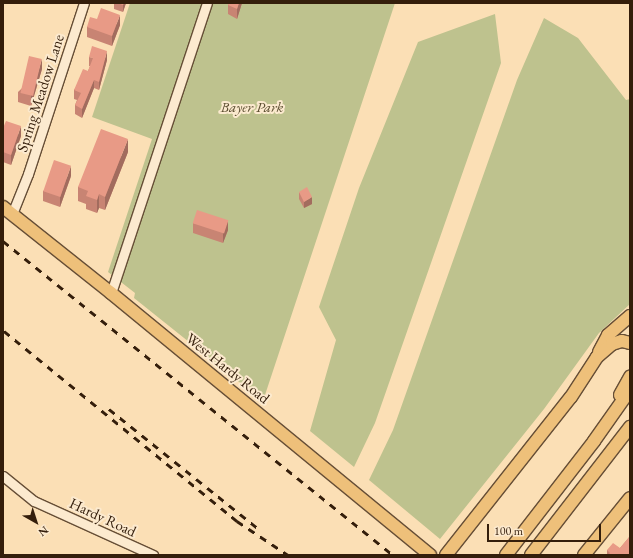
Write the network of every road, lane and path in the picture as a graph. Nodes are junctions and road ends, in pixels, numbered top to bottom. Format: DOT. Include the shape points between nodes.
graph roads {
  1 [pos="84,3"];
  2 [pos="207,3"];
  3 [pos="7,211"];
  4 [pos="111,293"];
  5 [pos="630,316"];
  6 [pos="630,343"];
  7 [pos="597,357"];
  8 [pos="630,377"];
  9 [pos="630,390"];
  10 [pos="630,427"];
  11 [pos="594,441"];
  12 [pos="3,476"];
  13 [pos="630,498"];
  14 [pos="508,553"];
  15 [pos="153,555"];
  16 [pos="430,555"];
  17 [pos="446,555"];
  18 [pos="531,555"];
  19 [pos="584,555"];
  1 -- 3 [label="street, Spring Meadow Lane" via="28,174"];
  2 -- 4 [label="street"];
  3 -- 4 [label="main road, West Hardy Road"];
  4 -- 16 [label="main road, West Hardy Road"];
  5 -- 7 [label="main road" via="608,335"];
  6 -- 7 [label="main road" via="622,341 612,344"];
  7 -- 17 [label="main road" via="571,397"];
  8 -- 11 [label="main road"];
  9 -- 11 [label="main road"];
  10 -- 18 [label="main road"];
  11 -- 14 [label="main road"];
  12 -- 15 [label="street, Hardy Road" via="34,501"];
  13 -- 19 [label="main road"];
}
